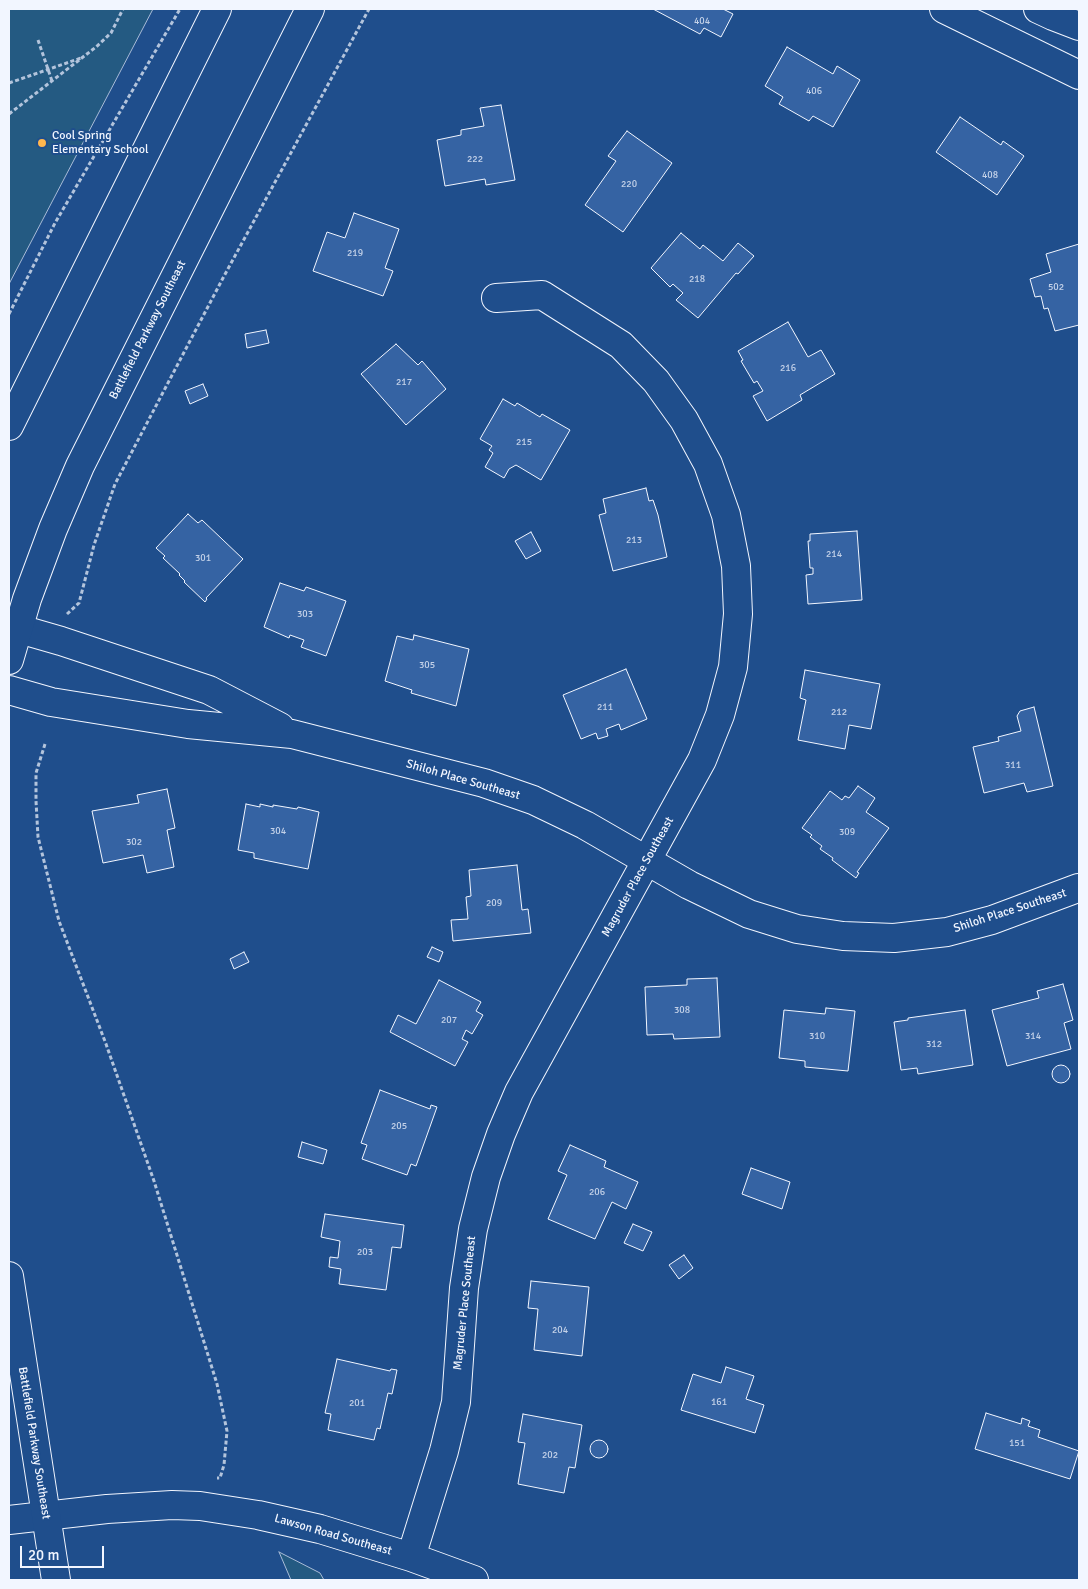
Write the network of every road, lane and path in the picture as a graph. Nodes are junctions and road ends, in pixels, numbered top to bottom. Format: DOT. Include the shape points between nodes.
graph roads {
  1 [pos="123,9"];
  2 [pos="180,9"];
  3 [pos="217,9"];
  4 [pos="310,9"];
  5 [pos="369,9"];
  6 [pos="944,9"];
  7 [pos="1038,9"];
  8 [pos="1079,26"];
  9 [pos="38,40"];
  10 [pos="84,56"];
  11 [pos="47,70"];
  12 [pos="1079,75"];
  13 [pos="52,81"];
  14 [pos="9,83"];
  15 [pos="9,114"];
  16 [pos="496,298"];
  17 [pos="9,314"];
  18 [pos="9,426"];
  19 [pos="67,615"];
  20 [pos="14,627"];
  21 [pos="9,660"];
  22 [pos="9,690"];
  23 [pos="292,734"];
  24 [pos="45,744"];
  25 [pos="648,861"];
  26 [pos="1078,888"];
  27 [pos="9,1276"];
  28 [pos="212,1478"];
  29 [pos="45,1515"];
  30 [pos="9,1520"];
  31 [pos="411,1558"];
  32 [pos="56,1580"];
  33 [pos="474,1580"];
  1 -- 10 [label="path" via="111,33"];
  2 -- 17 [label="path" via="55,223"];
  3 -- 18 [label="street"];
  4 -- 20 [label="street, Battlefield Parkway Southeast" via="80,466"];
  5 -- 19 [label="path" via="115,484 79,603"];
  6 -- 12 [label="street"];
  7 -- 8 [label="street"];
  9 -- 11 [label="path"];
  10 -- 11 [label="path"];
  10 -- 13 [label="path"];
  11 -- 13 [label="path"];
  11 -- 14 [label="path"];
  13 -- 15 [label="path"];
  16 -- 25 [label="street, Magruder Place Southeast" via="542,295 621,345 656,381 684,420 708,464 726,515 736,566 738,614 732,667 720,715 702,760"];
  20 -- 21 [label="street, Battlefield Parkway Southeast"];
  20 -- 23 [label="street, Shiloh Place Southeast" via="209,690"];
  22 -- 23 [label="street, Shiloh Place Southeast" via="51,702 178,722"];
  23 -- 25 [label="street, Shiloh Place Southeast" via="533,800"];
  24 -- 28 [label="path" via="36,773 38,837 59,921 154,1181 217,1384 227,1431 220,1478"];
  25 -- 26 [label="street, Shiloh Place Southeast" via="750,914 796,929 843,936 894,938 947,932 992,920"];
  25 -- 31 [label="street, Magruder Place Southeast" via="519,1092 486,1177 473,1229 464,1288 456,1402"];
  27 -- 29 [label="street, Battlefield Parkway Southeast"];
  29 -- 30 [label="street, Lawson Road Southeast"];
  29 -- 31 [label="street, Lawson Road Southeast" via="172,1505 200,1506 320,1529"];
  29 -- 32 [label="street, Battlefield Parkway Southeast"];
  31 -- 33 [label="street, Lawson Road Southeast"];
}
